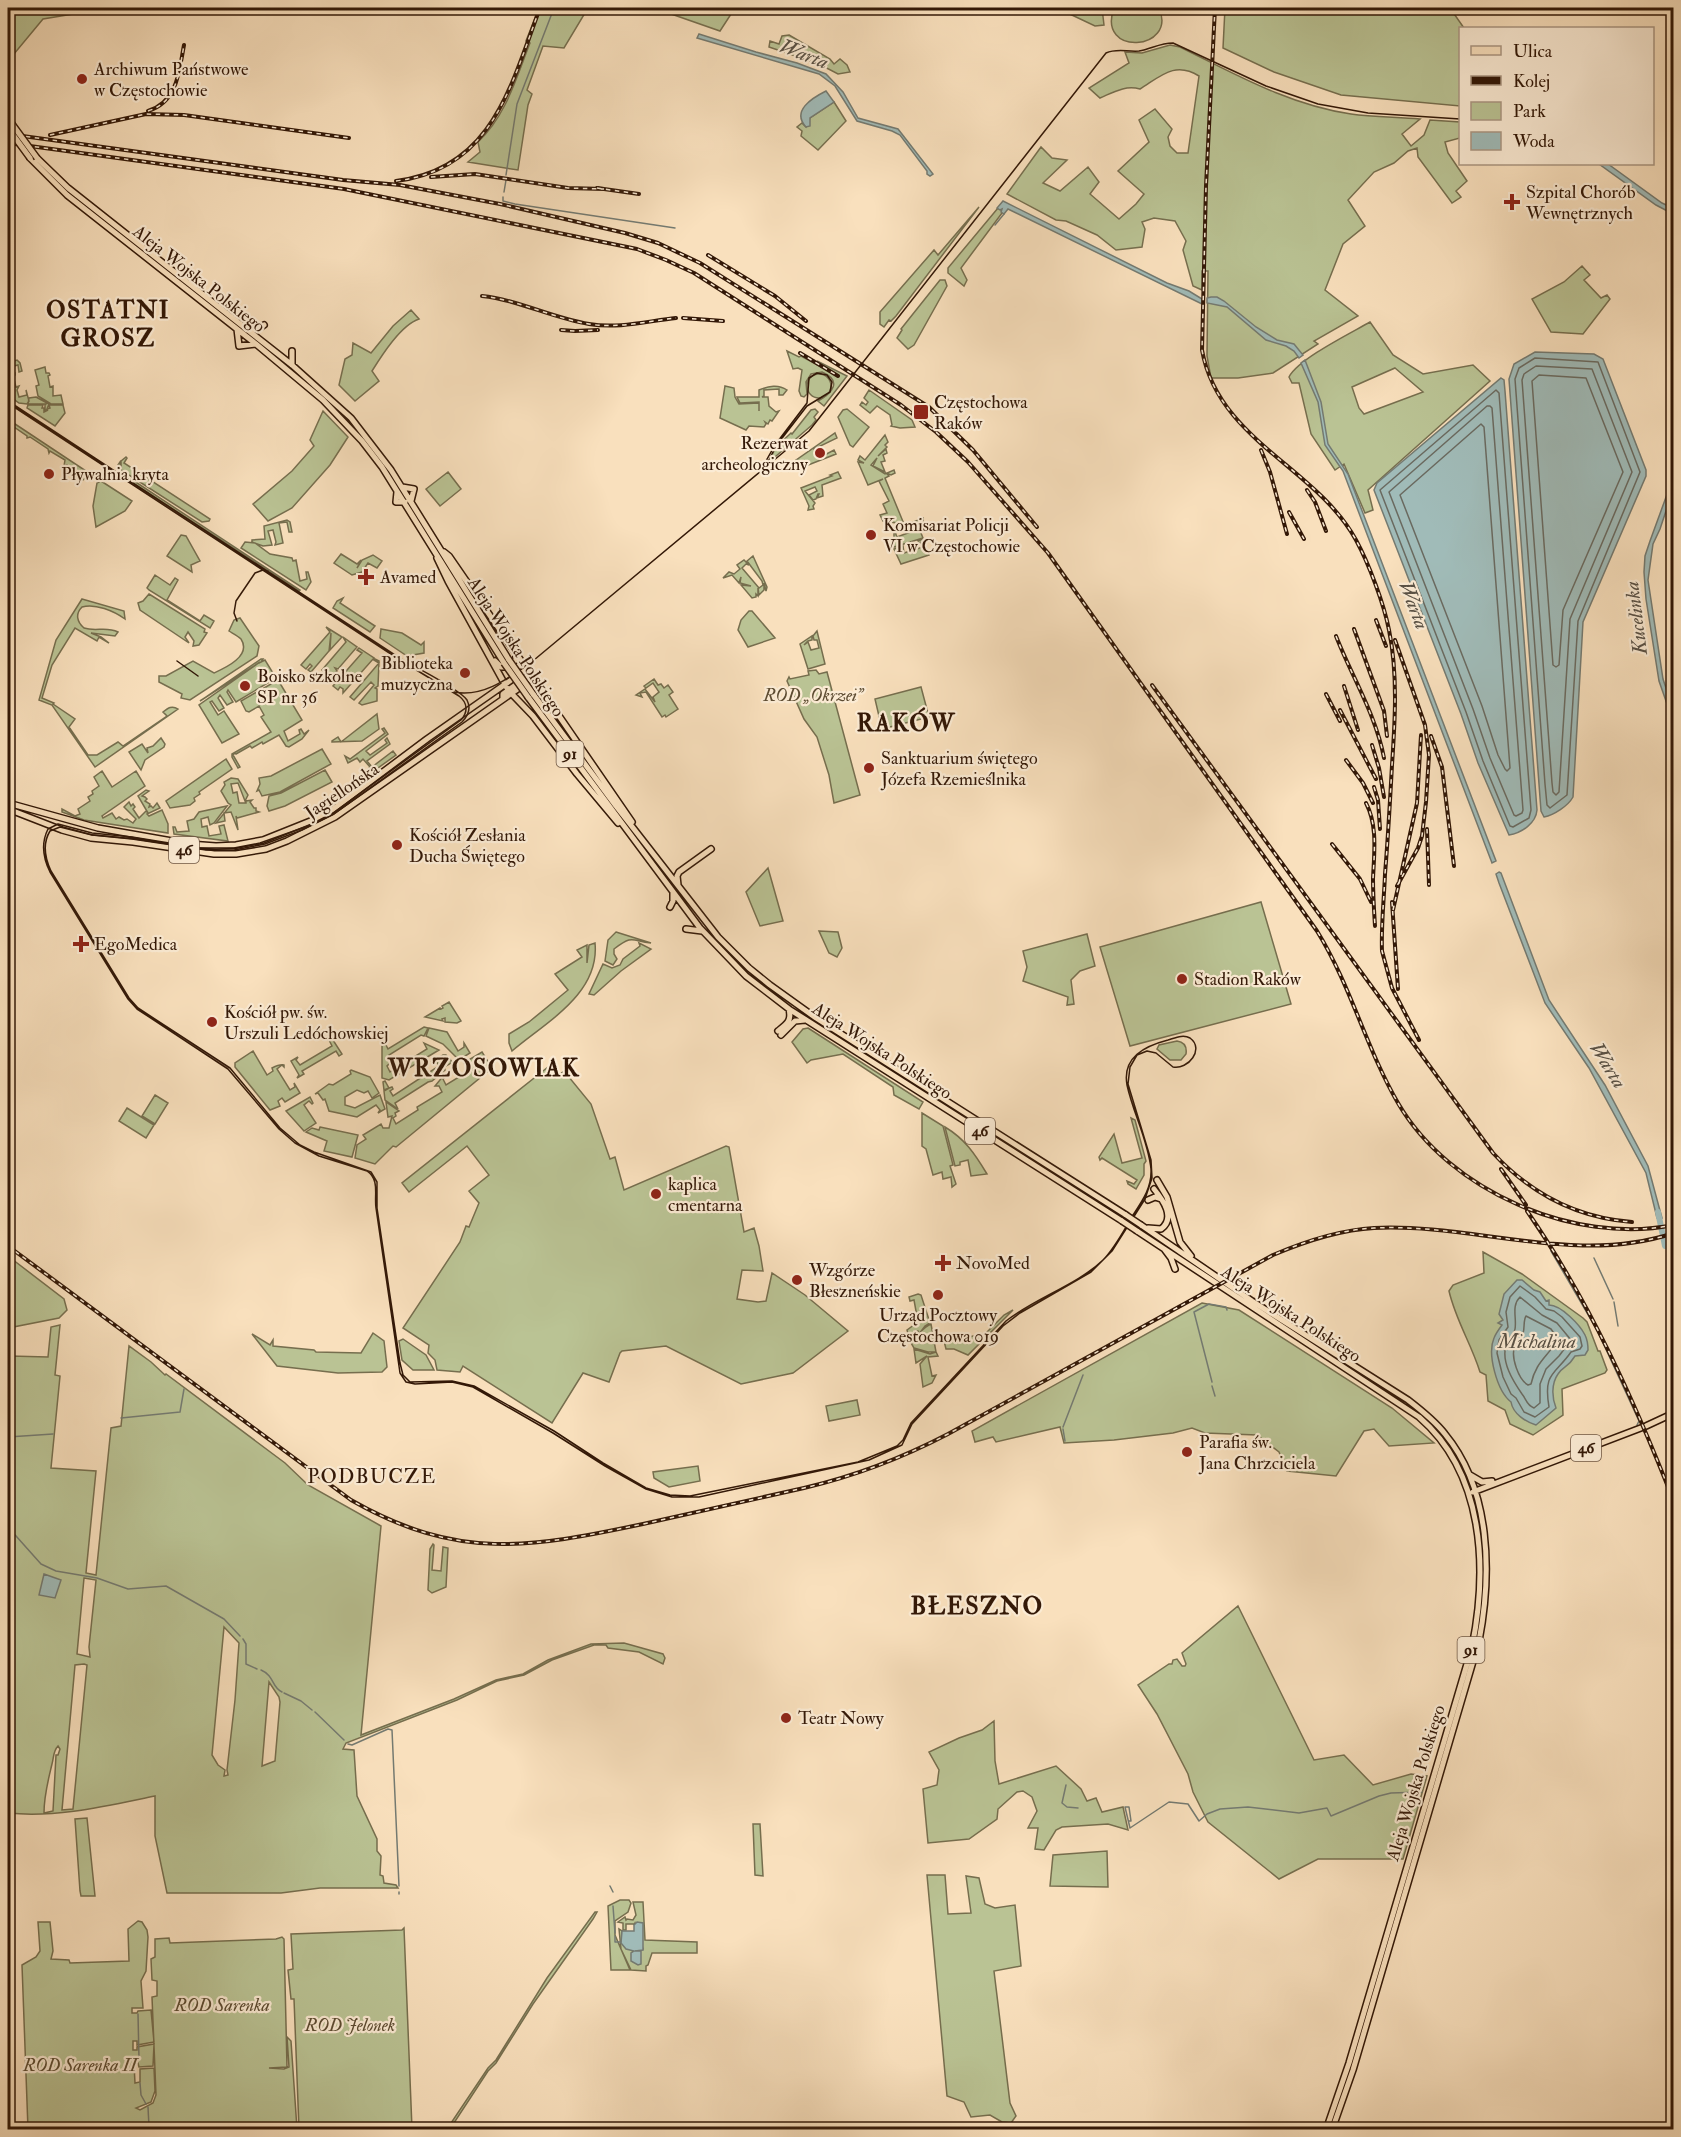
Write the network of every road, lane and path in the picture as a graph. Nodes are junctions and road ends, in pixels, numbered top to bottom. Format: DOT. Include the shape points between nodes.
graph roads {
  1 [pos="8,118"];
  2 [pos="10,126"];
  3 [pos="43,168"];
  4 [pos="52,178"];
  5 [pos="264,325"];
  6 [pos="237,329"];
  7 [pos="247,330"];
  8 [pos="256,344"];
  9 [pos="292,351"];
  10 [pos="292,365"];
  11 [pos="400,489"];
  12 [pos="408,502"];
  13 [pos="439,552"];
  14 [pos="516,653"];
  15 [pos="491,657"];
  16 [pos="528,671"];
  17 [pos="532,679"];
  18 [pos="510,692"];
  19 [pos="542,692"];
  20 [pos="530,696"];
  21 [pos="524,706"];
  22 [pos="8,803"];
  23 [pos="8,809"];
  24 [pos="641,836"];
  25 [pos="633,839"];
  26 [pos="711,849"];
  27 [pos="679,887"];
  28 [pos="672,892"];
  29 [pos="670,907"];
  30 [pos="686,929"];
  31 [pos="703,932"];
  32 [pos="789,1009"];
  33 [pos="806,1020"];
  34 [pos="1157,1180"];
  35 [pos="1164,1191"];
  36 [pos="1161,1199"];
  37 [pos="1148,1200"];
  38 [pos="1139,1228"];
  39 [pos="1161,1246"];
  40 [pos="1195,1262"];
  41 [pos="1175,1269"];
  42 [pos="1674,1413"];
  43 [pos="1469,1474"];
  44 [pos="1497,1481"];
  45 [pos="1471,1490"];
  46 [pos="1328,2128"];
  1 -- 2 [label="main road, Aleja Wojska Polskiego / 91"];
  2 -- 3 [label="main road, Aleja Wojska Polskiego / 91, bridge"];
  2 -- 3 [label="main road, Aleja Wojska Polskiego / 91, bridge" via="30,158"];
  3 -- 4 [label="main road, Aleja Wojska Polskiego / 91"];
  4 -- 6 [label="main road, Aleja Wojska Polskiego / 91"];
  4 -- 7 [label="main road, Aleja Wojska Polskiego / 91"];
  5 -- 7 [label="main road"];
  6 -- 8 [label="main road, Aleja Wojska Polskiego / 91"];
  6 -- 8 [label="main road" via="239,346"];
  7 -- 10 [label="main road, Aleja Wojska Polskiego / 91"];
  8 -- 11 [label="main road, Aleja Wojska Polskiego / 91" via="338,414"];
  9 -- 10 [label="main road"];
  10 -- 11 [label="main road, Aleja Wojska Polskiego / 91" via="351,418 377,450"];
  11 -- 12 [label="main road, Aleja Wojska Polskiego / 91"];
  11 -- 12 [label="main road" via="396,502"];
  12 -- 13 [label="main road, Aleja Wojska Polskiego / 91"];
  13 -- 14 [label="main road, Aleja Wojska Polskiego" via="449,556"];
  13 -- 15 [label="main road" via="438,563"];
  13 -- 20 [label="main road, Aleja Wojska Polskiego / 91, bridge"];
  14 -- 15 [label="main road" via="515,661 503,668"];
  14 -- 16 [label="main road, Aleja Wojska Polskiego"];
  15 -- 18 [label="main road"];
  16 -- 17 [label="main road, Aleja Wojska Polskiego"];
  16 -- 18 [label="main road, 46"];
  17 -- 18 [label="main road"];
  17 -- 19 [label="main road, Aleja Wojska Polskiego"];
  18 -- 21 [label="main road, Aleja Wojska Polskiego"];
  18 -- 22 [label="main road, Jagiellońska / 46" via="458,717 325,814 252,842 189,844 86,825"];
  18 -- 23 [label="main road, Jagiellońska / 46" via="335,817 287,841 254,851 214,854 87,837"];
  19 -- 21 [label="main road" via="535,690 525,696"];
  19 -- 24 [label="main road, Aleja Wojska Polskiego"];
  20 -- 24 [label="main road, Aleja Wojska Polskiego / 91"];
  20 -- 25 [label="main road, Aleja Wojska Polskiego / 91"];
  21 -- 25 [label="main road, Aleja Wojska Polskiego"];
  24 -- 27 [label="main road, Aleja Wojska Polskiego / 46"];
  25 -- 28 [label="main road, Aleja Wojska Polskiego / 46"];
  26 -- 27 [label="main road" via="680,872"];
  27 -- 38 [label="main road, Aleja Wojska Polskiego / 46, bridge" via="718,937 770,986 1126,1215"];
  28 -- 29 [label="main road"];
  28 -- 31 [label="main road, Aleja Wojska Polskiego / 46"];
  30 -- 31 [label="main road"];
  31 -- 32 [label="main road, Aleja Wojska Polskiego / 46" via="746,976"];
  32 -- 33 [label="main road, Aleja Wojska Polskiego / 46"];
  32 -- 33 [label="main road" via="791,1017 779,1033 795,1021"];
  33 -- 38 [label="main road, Aleja Wojska Polskiego / 46, bridge" via="1122,1221"];
  34 -- 35 [label="main road"];
  35 -- 36 [label="main road" via="1154,1189"];
  35 -- 40 [label="main road" via="1180,1242"];
  36 -- 37 [label="main road"];
  36 -- 38 [label="main road" via="1168,1214 1166,1225 1157,1230"];
  38 -- 39 [label="main road, Aleja Wojska Polskiego / 46"];
  38 -- 40 [label="main road, Aleja Wojska Polskiego / 46"];
  39 -- 41 [label="main road"];
  39 -- 45 [label="main road, Aleja Wojska Polskiego / 46" via="1419,1417 1449,1450"];
  40 -- 43 [label="main road, Aleja Wojska Polskiego / 46" via="1419,1408 1445,1433"];
  42 -- 44 [label="main road, 46"];
  43 -- 44 [label="main road" via="1482,1482"];
  43 -- 45 [label="main road, Aleja Wojska Polskiego / 91"];
  44 -- 45 [label="main road"];
  45 -- 46 [label="main road, Aleja Wojska Polskiego / 91" via="1480,1568 1472,1647"];
  45 -- 46 [label="main road, Aleja Wojska Polskiego / 91" via="1483,1527 1486,1569 1479,1641 1353,2070"];
}
